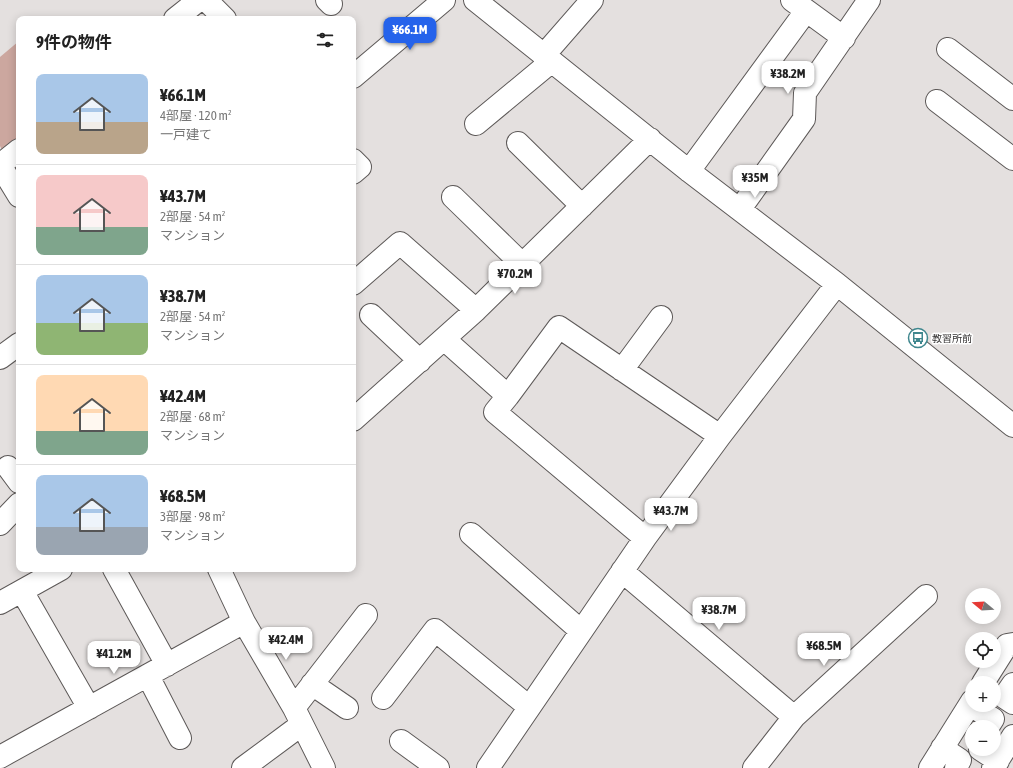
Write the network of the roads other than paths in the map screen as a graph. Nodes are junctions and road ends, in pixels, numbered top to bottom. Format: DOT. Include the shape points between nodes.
graph roads {
  1 [pos="199,0"];
  2 [pos="206,0"];
  3 [pos="444,0"];
  4 [pos="475,0"];
  5 [pos="592,0"];
  6 [pos="870,0"];
  7 [pos="799,5"];
  8 [pos="179,16"];
  9 [pos="222,16"];
  10 [pos="844,38"];
  11 [pos="948,49"];
  12 [pos="548,58"];
  13 [pos="356,74"];
  14 [pos="1013,99"];
  15 [pos="937,101"];
  16 [pos="476,124"];
  17 [pos="650,140"];
  18 [pos="518,143"];
  19 [pos="16,152"];
  20 [pos="1013,159"];
  21 [pos="356,163"];
  22 [pos="0,165"];
  23 [pos="356,170"];
  24 [pos="689,171"];
  25 [pos="16,191"];
  26 [pos="454,198"];
  27 [pos="582,206"];
  28 [pos="740,209"];
  29 [pos="522,264"];
  30 [pos="356,281"];
  31 [pos="837,284"];
  32 [pos="476,310"];
  33 [pos="371,315"];
  34 [pos="661,317"];
  35 [pos="444,339"];
  36 [pos="16,346"];
  37 [pos="0,358"];
  38 [pos="420,361"];
  39 [pos="622,370"];
  40 [pos="508,396"];
  41 [pos="356,417"];
  42 [pos="1013,426"];
  43 [pos="720,436"];
  44 [pos="16,507"];
  45 [pos="0,524"];
  46 [pos="471,534"];
  47 [pos="645,538"];
  48 [pos="622,571"];
  49 [pos="55,572"];
  50 [pos="116,572"];
  51 [pos="220,572"];
  52 [pos="22,590"];
  53 [pos="926,596"];
  54 [pos="0,603"];
  55 [pos="366,615"];
  56 [pos="244,622"];
  57 [pos="581,631"];
  58 [pos="1009,655"];
  59 [pos="167,665"];
  60 [pos="148,676"];
  61 [pos="990,676"];
  62 [pos="312,684"];
  63 [pos="1013,684"];
  64 [pos="383,698"];
  65 [pos="1013,703"];
  66 [pos="529,707"];
  67 [pos="89,708"];
  68 [pos="347,708"];
  69 [pos="965,712"];
  70 [pos="983,712"];
  71 [pos="297,716"];
  72 [pos="794,717"];
  73 [pos="992,720"];
  74 [pos="1013,736"];
  75 [pos="180,738"];
  76 [pos="400,742"];
  77 [pos="942,748"];
  78 [pos="3,749"];
  79 [pos="990,759"];
  80 [pos="243,768"];
  81 [pos="324,768"];
  82 [pos="438,768"];
  83 [pos="488,768"];
  84 [pos="754,768"];
  85 [pos="930,768"];
  86 [pos="956,768"];
  1 -- 8 [label="street"];
  2 -- 9 [label="street"];
  3 -- 13 [label="street"];
  4 -- 12 [label="street"];
  5 -- 12 [label="street"];
  6 -- 10 [label="street"];
  7 -- 10 [label="street"];
  7 -- 24 [label="street"];
  10 -- 28 [label="street" via="805,93 804,119"];
  11 -- 14 [label="street"];
  12 -- 16 [label="street"];
  12 -- 17 [label="street"];
  15 -- 20 [label="street"];
  17 -- 24 [label="street"];
  17 -- 27 [label="street"];
  18 -- 27 [label="street"];
  19 -- 22 [label="street"];
  21 -- 23 [label="street" via="360,167"];
  22 -- 25 [label="street"];
  24 -- 28 [label="street"];
  26 -- 29 [label="street"];
  27 -- 29 [label="street"];
  28 -- 31 [label="street"];
  29 -- 32 [label="street"];
  30 -- 32 [label="street" via="400,243"];
  31 -- 42 [label="street"];
  31 -- 43 [label="street"];
  32 -- 35 [label="street"];
  33 -- 38 [label="street"];
  34 -- 39 [label="street"];
  35 -- 38 [label="street"];
  35 -- 40 [label="street"];
  36 -- 37 [label="street"];
  38 -- 41 [label="street"];
  39 -- 40 [label="street" via="559,327"];
  39 -- 43 [label="street"];
  40 -- 47 [label="street" via="495,412"];
  43 -- 47 [label="street"];
  44 -- 45 [label="street"];
  46 -- 57 [label="street"];
  47 -- 48 [label="street"];
  48 -- 57 [label="street"];
  48 -- 72 [label="street"];
  49 -- 52 [label="street"];
  50 -- 59 [label="street"];
  51 -- 56 [label="street"];
  52 -- 54 [label="street"];
  52 -- 67 [label="street"];
  53 -- 72 [label="street"];
  55 -- 62 [label="street"];
  56 -- 59 [label="street"];
  56 -- 71 [label="street"];
  57 -- 66 [label="street"];
  58 -- 61 [label="street"];
  59 -- 60 [label="street"];
  60 -- 67 [label="street"];
  60 -- 75 [label="street"];
  62 -- 68 [label="street"];
  62 -- 71 [label="street"];
  63 -- 65 [label="street" via="1004,697"];
  64 -- 66 [label="street" via="436,630"];
  66 -- 83 [label="street"];
  67 -- 78 [label="street"];
  69 -- 77 [label="street"];
  70 -- 73 [label="street"];
  71 -- 80 [label="street"];
  71 -- 81 [label="street"];
  72 -- 84 [label="street"];
  74 -- 79 [label="street"];
  76 -- 82 [label="street"];
  77 -- 85 [label="street"];
  77 -- 86 [label="street" via="960,760"];
}
